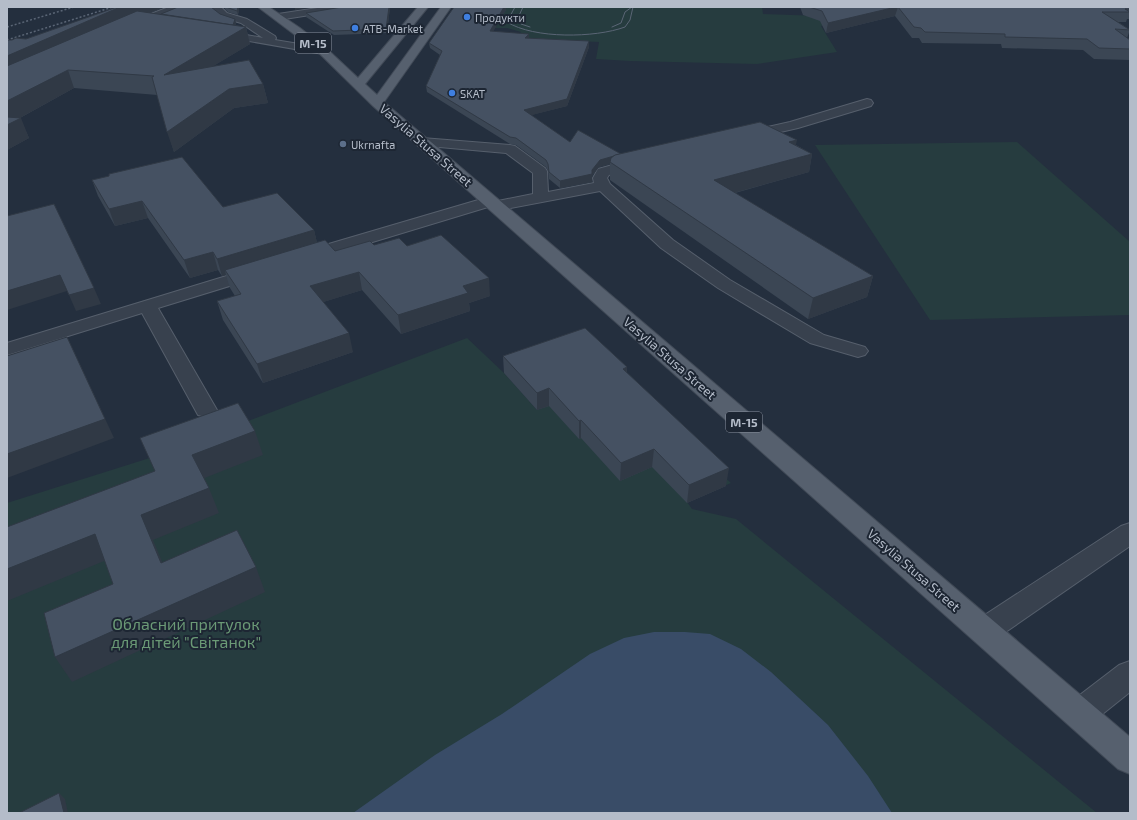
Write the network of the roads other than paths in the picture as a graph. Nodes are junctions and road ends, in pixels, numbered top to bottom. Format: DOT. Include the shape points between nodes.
graph roads {
  1 [pos="177,7"];
  2 [pos="215,7"];
  3 [pos="263,7"];
  4 [pos="342,7"];
  5 [pos="423,7"];
  6 [pos="446,7"];
  7 [pos="278,17"];
  8 [pos="141,22"];
  9 [pos="164,25"];
  10 [pos="121,30"];
  11 [pos="210,32"];
  12 [pos="280,43"];
  13 [pos="323,51"];
  14 [pos="358,85"];
  15 [pos="377,103"];
  16 [pos="867,104"];
  17 [pos="732,140"];
  18 [pos="422,142"];
  19 [pos="655,158"];
  20 [pos="603,186"];
  21 [pos="541,197"];
  22 [pos="492,203"];
  23 [pos="147,306"];
  24 [pos="7,350"];
  25 [pos="858,351"];
  26 [pos="206,410"];
  27 [pos="1130,533"];
  28 [pos="984,630"];
  29 [pos="1130,674"];
  30 [pos="1079,714"];
  31 [pos="1130,758"];
  1 -- 8 [label="lane"];
  2 -- 12 [label="lane"];
  3 -- 7 [label="main road, Vasylia Stusa Street / М-15"];
  4 -- 7 [label="lane"];
  5 -- 14 [label="main road" via="374,69"];
  6 -- 15 [label="main road"];
  7 -- 13 [label="main road, Vasylia Stusa Street / М-15"];
  8 -- 9 [label="lane"];
  8 -- 10 [label="lane"];
  11 -- 12 [label="lane"];
  12 -- 13 [label="lane"];
  13 -- 14 [label="main road, Vasylia Stusa Street / М-15"];
  14 -- 15 [label="main road, Vasylia Stusa Street / М-15"];
  15 -- 18 [label="main road, Vasylia Stusa Street / М-15"];
  16 -- 17 [label="lane"];
  18 -- 21 [label="lane" via="510,149 540,171"];
  18 -- 22 [label="main road, Vasylia Stusa Street / М-15"];
  19 -- 20 [label="lane" via="603,172 600,178"];
  20 -- 21 [label="lane"];
  20 -- 25 [label="lane" via="667,244 724,284 818,339"];
  21 -- 22 [label="lane"];
  22 -- 23 [label="lane"];
  22 -- 28 [label="main road, Vasylia Stusa Street / М-15"];
  23 -- 24 [label="lane"];
  23 -- 26 [label="lane"];
  27 -- 28 [label="lane"];
  28 -- 30 [label="main road, Vasylia Stusa Street / М-15"];
  29 -- 30 [label="lane"];
  30 -- 31 [label="main road, Vasylia Stusa Street / М-15"];
}
